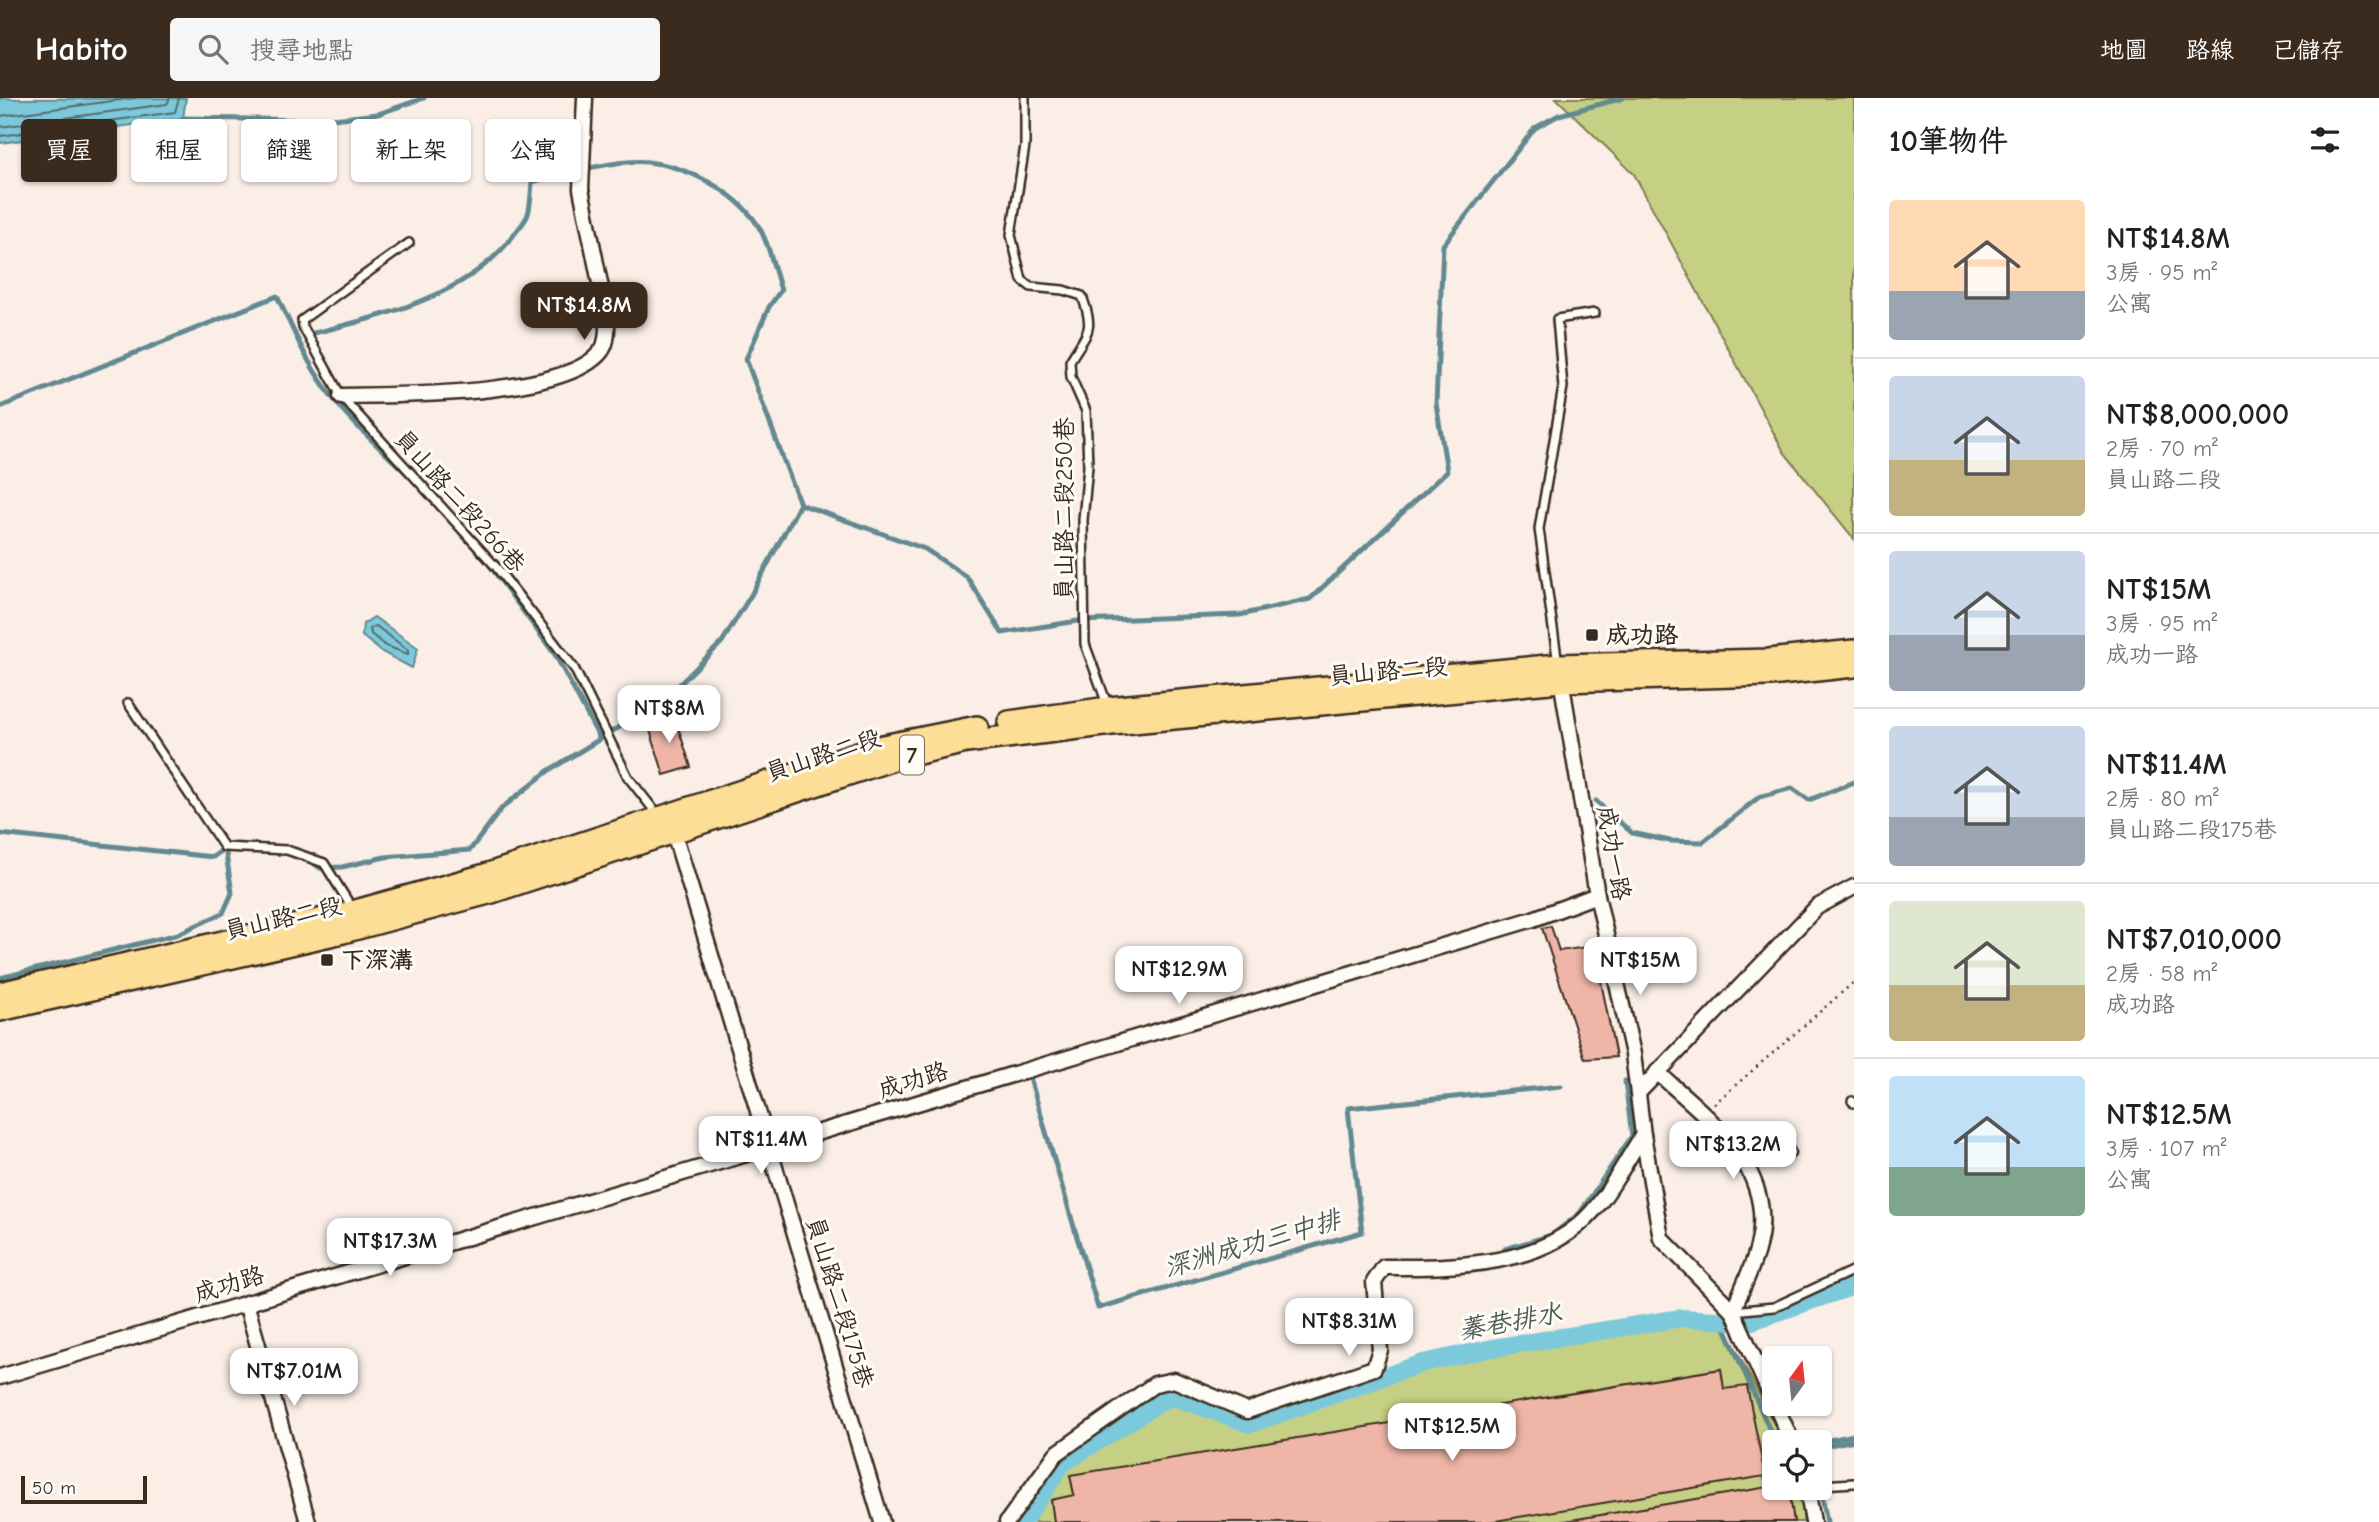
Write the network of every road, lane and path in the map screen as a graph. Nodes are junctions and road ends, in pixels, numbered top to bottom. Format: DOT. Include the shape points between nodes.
graph roads {
  1 [pos="585,98"];
  2 [pos="1025,98"];
  3 [pos="409,243"];
  4 [pos="1595,313"];
  5 [pos="341,396"];
  6 [pos="1854,651"];
  7 [pos="1854,666"];
  8 [pos="1560,673"];
  9 [pos="128,703"];
  10 [pos="1110,716"];
  11 [pos="667,826"];
  12 [pos="1854,887"];
  13 [pos="1597,895"];
  14 [pos="357,920"];
  15 [pos="1854,982"];
  16 [pos="0,993"];
  17 [pos="0,1010"];
  18 [pos="1657,1072"];
  19 [pos="1638,1093"];
  20 [pos="1703,1114"];
  21 [pos="1643,1135"];
  22 [pos="770,1147"];
  23 [pos="1787,1152"];
  24 [pos="1739,1153"];
  25 [pos="1854,1270"];
  26 [pos="246,1303"];
  27 [pos="1736,1317"];
  28 [pos="1762,1374"];
  29 [pos="0,1377"];
  30 [pos="1854,1483"];
  31 [pos="1832,1484"];
  32 [pos="1809,1500"];
  33 [pos="309,1522"];
  34 [pos="882,1522"];
  35 [pos="1007,1522"];
  36 [pos="1813,1522"];
  1 -- 5 [label="street" via="581,180 607,318 601,350 583,366 535,382 479,391"];
  2 -- 10 [label="lane, 員山路二段250巷" via="1025,146 1011,235 1022,280 1031,287 1082,296 1090,318 1090,333 1070,361 1071,377 1086,411 1085,644"];
  3 -- 5 [label="lane, 員山路二段266巷" via="302,320"];
  4 -- 8 [label="lane" via="1557,319 1563,387 1539,530"];
  5 -- 11 [label="lane, 員山路二段266巷" via="497,568 574,668 628,777"];
  6 -- 8 [label="main road, 員山路二段 / 7"];
  7 -- 8 [label="main road, 員山路二段 / 7" via="1770,676"];
  8 -- 10 [label="main road, 員山路二段 / 7"];
  8 -- 13 [label="street, 成功一路"];
  9 -- 14 [label="lane" via="224,847 287,850 324,863"];
  10 -- 11 [label="main road, 員山路二段 / 7" via="897,758"];
  11 -- 14 [label="main road, 員山路二段 / 7" via="492,892"];
  11 -- 22 [label="street, 員山路二段175巷"];
  12 -- 18 [label="street" via="1817,907"];
  13 -- 19 [label="street, 成功一路"];
  13 -- 22 [label="street, 成功路" via="1533,919"];
  14 -- 16 [label="main road, 員山路二段 / 7"];
  14 -- 17 [label="main road, 員山路二段 / 7"];
  15 -- 20 [label="path"];
  18 -- 19 [label="street"];
  18 -- 20 [label="street"];
  19 -- 21 [label="street, 成功一路"];
  20 -- 24 [label="street"];
  21 -- 27 [label="street, 成功一路" via="1661,1238"];
  21 -- 35 [label="street" via="1592,1212 1556,1241 1501,1259 1440,1267 1384,1267 1374,1282 1380,1350 1374,1368 1247,1411 1174,1380 1155,1384 1056,1454"];
  22 -- 26 [label="street, 成功路"];
  22 -- 34 [label="street, 員山路二段175巷"];
  23 -- 24 [label="street" via="1767,1141"];
  24 -- 27 [label="street" via="1762,1198 1759,1245"];
  25 -- 27 [label="lane" via="1774,1307"];
  26 -- 29 [label="street, 成功路"];
  26 -- 33 [label="street"];
  27 -- 28 [label="street, 成功一路"];
  30 -- 31 [label="lane"];
  32 -- 36 [label="street"];
}
